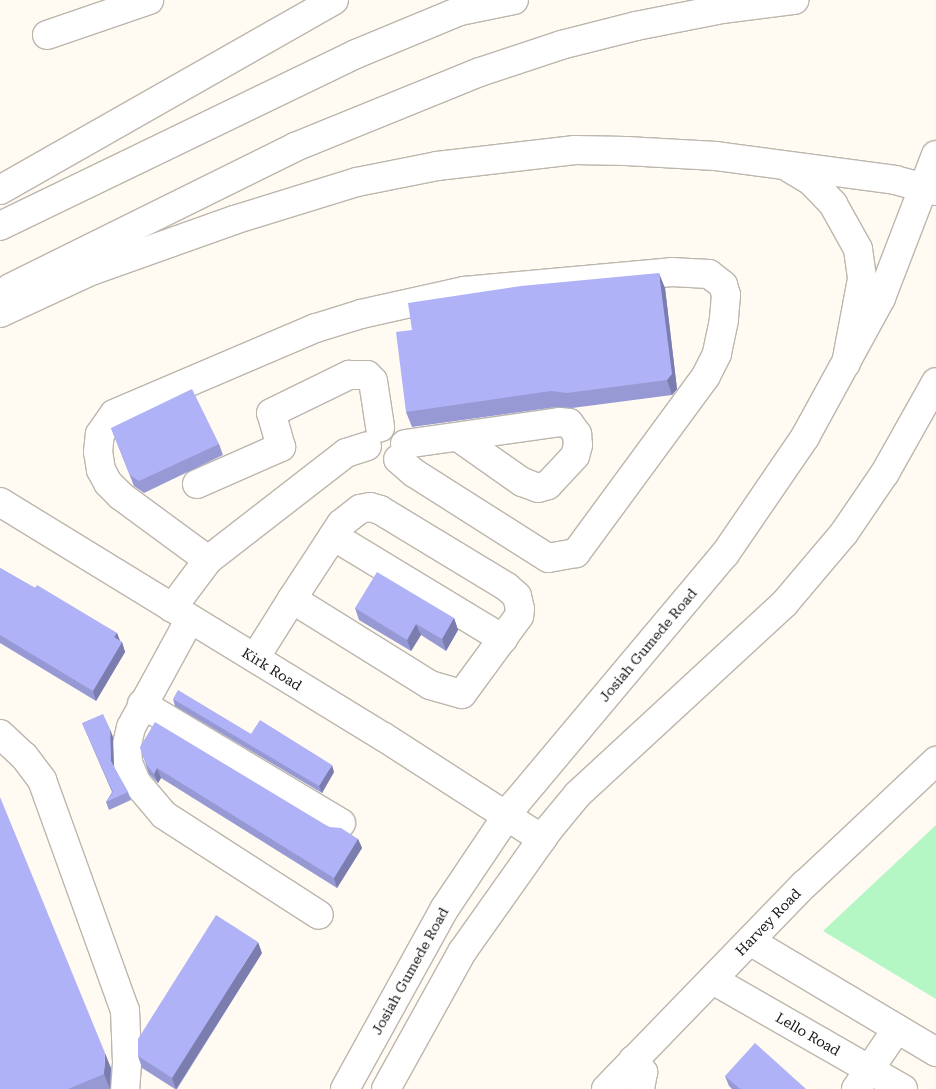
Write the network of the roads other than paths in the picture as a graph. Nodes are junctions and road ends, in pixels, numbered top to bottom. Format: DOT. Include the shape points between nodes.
graph roads {
  1 [pos="149,0"];
  2 [pos="334,0"];
  3 [pos="514,0"];
  4 [pos="794,0"];
  5 [pos="47,35"];
  6 [pos="936,155"];
  7 [pos="788,168"];
  8 [pos="931,189"];
  9 [pos="0,190"];
  10 [pos="0,226"];
  11 [pos="0,294"];
  12 [pos="0,313"];
  13 [pos="846,364"];
  14 [pos="936,382"];
  15 [pos="374,437"];
  16 [pos="458,438"];
  17 [pos="402,451"];
  18 [pos="197,484"];
  19 [pos="0,502"];
  20 [pos="333,536"];
  21 [pos="208,560"];
  22 [pos="292,599"];
  23 [pos="181,613"];
  24 [pos="503,639"];
  25 [pos="255,658"];
  26 [pos="142,704"];
  27 [pos="0,734"];
  28 [pos="936,761"];
  29 [pos="507,816"];
  30 [pos="341,823"];
  31 [pos="542,839"];
  32 [pos="319,915"];
  33 [pos="750,941"];
  34 [pos="713,980"];
  35 [pos="897,1029"];
  36 [pos="936,1052"];
  37 [pos="633,1060"];
  38 [pos="862,1079"];
  39 [pos="125,1089"];
  40 [pos="345,1089"];
  41 [pos="386,1089"];
  42 [pos="606,1089"];
  43 [pos="640,1089"];
  44 [pos="903,1089"];
  1 -- 5 [label="main road"];
  2 -- 9 [label="main road"];
  3 -- 10 [label="main road" via="460,11 356,54"];
  4 -- 11 [label="main road" via="722,9 636,26 561,44 480,72 295,147"];
  6 -- 8 [label="main road, Josiah Gumede Road"];
  7 -- 8 [label="main road" via="895,180"];
  7 -- 12 [label="main road" via="716,156 583,150 437,166 357,182 234,220 91,271"];
  7 -- 13 [label="main road" via="811,181 832,204 858,249 862,279"];
  8 -- 13 [label="main road, Josiah Gumede Road" via="881,298"];
  13 -- 29 [label="main road, Josiah Gumede Road" via="805,438 725,554"];
  14 -- 31 [label="main road" via="885,473 849,526 784,604 578,794"];
  15 -- 17 [label="main road" via="375,461 391,463"];
  15 -- 18 [label="main road" via="373,381 366,375 349,375 271,413 281,447"];
  15 -- 21 [label="main road" via="346,453"];
  16 -- 17 [label="main road"];
  17 -- 21 [label="main road" via="414,473 548,558 576,553 706,376 717,354 724,320 726,295 723,285 709,274 671,272 464,291 361,314 316,328 114,414 100,434 98,452 101,470 108,483"];
  19 -- 23 [label="main road, Kirk Road"];
  20 -- 22 [label="main road"];
  20 -- 24 [label="main road"];
  20 -- 24 [label="main road" via="340,524 360,509 380,510 508,587 517,596 518,616"];
  21 -- 23 [label="main road"];
  22 -- 24 [label="main road" via="430,685 454,694 466,692"];
  22 -- 25 [label="main road"];
  23 -- 25 [label="main road, Kirk Road"];
  23 -- 26 [label="main road"];
  25 -- 29 [label="main road, Kirk Road"];
  26 -- 30 [label="main road"];
  26 -- 32 [label="main road" via="127,746 128,763 136,782 164,816"];
  27 -- 39 [label="main road" via="24,756 42,780 125,1010"];
  28 -- 33 [label="main road, Harvey Road" via="805,884"];
  29 -- 31 [label="main road, Kirk Road"];
  29 -- 40 [label="main road, Josiah Gumede Road" via="445,908"];
  31 -- 41 [label="main road" via="462,952"];
  33 -- 34 [label="main road, Harvey Road"];
  33 -- 35 [label="main road"];
  34 -- 37 [label="main road, Harvey Road"];
  34 -- 38 [label="main road, Lello Road"];
  35 -- 36 [label="main road"];
  35 -- 38 [label="main road"];
  37 -- 42 [label="main road, Harvey Road"];
  37 -- 43 [label="main road" via="643,1072"];
  38 -- 44 [label="main road, Lello Road"];
}
